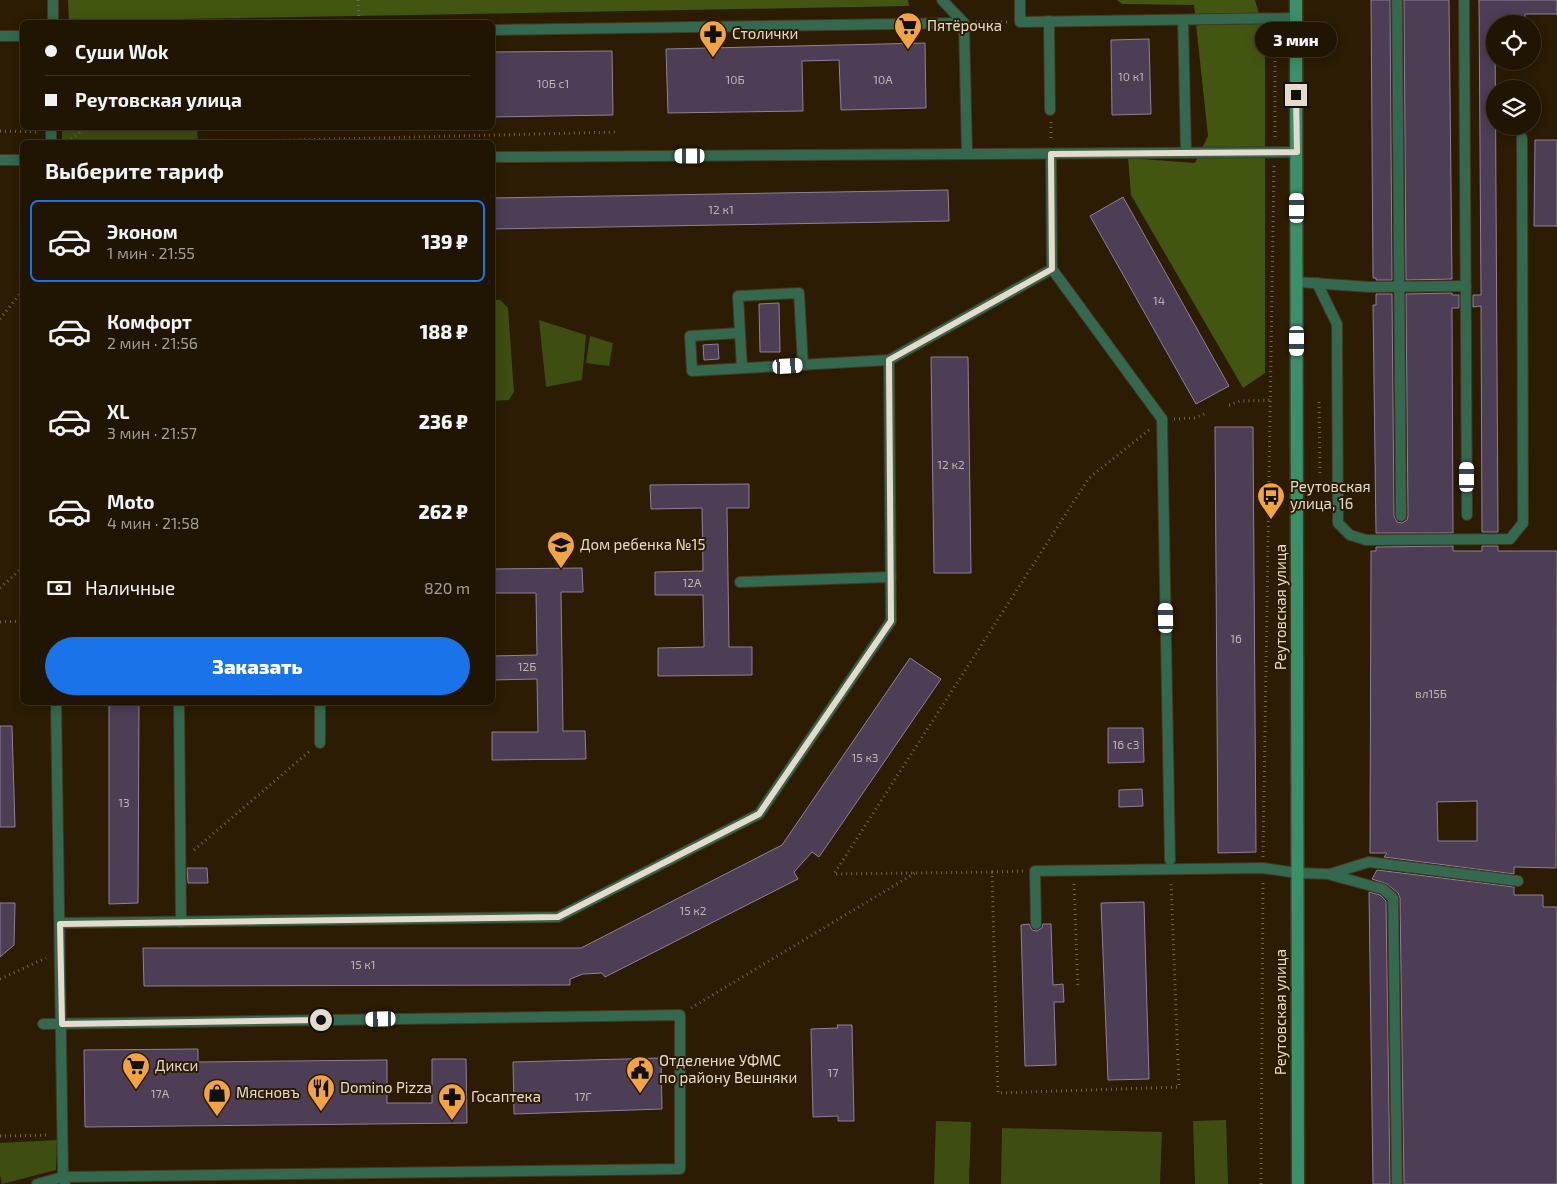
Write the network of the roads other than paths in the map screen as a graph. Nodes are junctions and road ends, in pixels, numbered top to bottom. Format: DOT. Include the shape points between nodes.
graph roads {
  1 [pos="53,0"];
  2 [pos="942,0"];
  3 [pos="1020,0"];
  4 [pos="1296,0"];
  5 [pos="1397,0"];
  6 [pos="1464,0"];
  7 [pos="1296,18"];
  8 [pos="53,20"];
  9 [pos="1183,20"];
  10 [pos="1049,21"];
  11 [pos="964,23"];
  12 [pos="495,30"];
  13 [pos="0,36"];
  14 [pos="20,36"];
  15 [pos="1050,110"];
  16 [pos="1522,138"];
  17 [pos="1297,152"];
  18 [pos="1186,153"];
  19 [pos="967,154"];
  20 [pos="1051,154"];
  21 [pos="495,157"];
  22 [pos="0,160"];
  23 [pos="20,160"];
  24 [pos="1052,269"];
  25 [pos="1297,282"];
  26 [pos="1317,283"];
  27 [pos="1398,286"];
  28 [pos="1466,286"];
  29 [pos="740,333"];
  30 [pos="889,360"];
  31 [pos="803,365"];
  32 [pos="742,368"];
  33 [pos="1401,516"];
  34 [pos="1467,516"];
  35 [pos="891,577"];
  36 [pos="740,582"];
  37 [pos="56,705"];
  38 [pos="179,705"];
  39 [pos="320,705"];
  40 [pos="320,742"];
  41 [pos="1170,865"];
  42 [pos="1297,873"];
  43 [pos="1330,874"];
  44 [pos="1518,881"];
  45 [pos="181,922"];
  46 [pos="60,924"];
  47 [pos="1036,924"];
  48 [pos="42,1024"];
  49 [pos="62,1024"];
  50 [pos="64,1180"];
  51 [pos="37,1184"];
  52 [pos="1298,1184"];
  53 [pos="1397,1184"];
  1 -- 8 [label="lane"];
  2 -- 11 [label="lane"];
  3 -- 10 [label="lane" via="1020,22"];
  4 -- 7 [label="street, Реутовская улица"];
  5 -- 27 [label="lane"];
  6 -- 28 [label="lane"];
  7 -- 9 [label="lane"];
  7 -- 17 [label="street, Реутовская улица"];
  9 -- 10 [label="lane"];
  9 -- 18 [label="lane"];
  10 -- 15 [label="lane"];
  11 -- 12 [label="lane"];
  11 -- 19 [label="lane"];
  13 -- 14 [label="lane"];
  16 -- 26 [label="lane" via="1523,523 1510,539 1366,540 1350,535 1338,523 1337,324"];
  17 -- 18 [label="lane"];
  17 -- 25 [label="street, Реутовская улица"];
  18 -- 20 [label="lane"];
  19 -- 20 [label="lane"];
  19 -- 21 [label="lane"];
  20 -- 24 [label="lane"];
  22 -- 23 [label="lane"];
  24 -- 30 [label="lane"];
  24 -- 41 [label="lane" via="1162,419"];
  25 -- 26 [label="lane"];
  25 -- 42 [label="street, Реутовская улица"];
  26 -- 27 [label="lane"];
  27 -- 28 [label="lane"];
  27 -- 33 [label="lane"];
  28 -- 34 [label="lane"];
  29 -- 31 [label="lane" via="738,296 799,293"];
  29 -- 32 [label="lane"];
  29 -- 32 [label="lane" via="690,336 692,371"];
  30 -- 31 [label="lane"];
  30 -- 35 [label="lane"];
  31 -- 32 [label="lane"];
  35 -- 36 [label="lane"];
  35 -- 45 [label="lane" via="891,621 759,814 558,917"];
  37 -- 46 [label="lane"];
  38 -- 45 [label="lane"];
  39 -- 40 [label="lane"];
  41 -- 42 [label="lane" via="1263,868"];
  41 -- 47 [label="lane" via="1035,871"];
  42 -- 43 [label="lane"];
  42 -- 52 [label="street, Реутовская улица"];
  43 -- 44 [label="lane" via="1369,862"];
  43 -- 53 [label="lane" via="1383,889 1394,898"];
  45 -- 46 [label="lane"];
  46 -- 49 [label="lane"];
  48 -- 49 [label="lane"];
  49 -- 50 [label="lane"];
  49 -- 50 [label="lane" via="680,1015 680,1170"];
  50 -- 51 [label="lane"];
}
